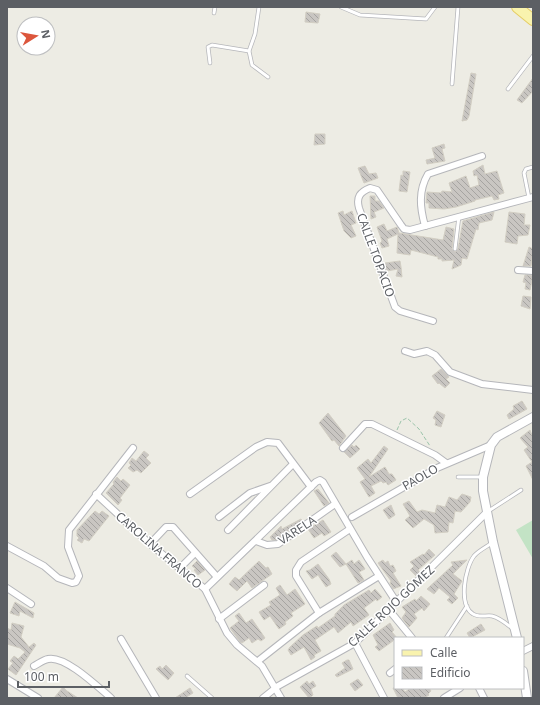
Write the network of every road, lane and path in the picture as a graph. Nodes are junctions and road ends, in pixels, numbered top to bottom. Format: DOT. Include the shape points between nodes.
graph roads {
  1 [pos="215,7"];
  2 [pos="259,7"];
  3 [pos="341,7"];
  4 [pos="435,7"];
  5 [pos="458,7"];
  6 [pos="517,7"];
  7 [pos="214,13"];
  8 [pos="533,20"];
  9 [pos="249,51"];
  10 [pos="533,56"];
  11 [pos="210,63"];
  12 [pos="268,77"];
  13 [pos="452,84"];
  14 [pos="508,89"];
  15 [pos="482,156"];
  16 [pos="533,166"];
  17 [pos="531,197"];
  18 [pos="459,216"];
  19 [pos="425,226"];
  20 [pos="455,248"];
  21 [pos="518,270"];
  22 [pos="533,271"];
  23 [pos="433,322"];
  24 [pos="405,351"];
  25 [pos="533,390"];
  26 [pos="533,417"];
  27 [pos="394,434"];
  28 [pos="491,445"];
  29 [pos="134,448"];
  30 [pos="343,448"];
  31 [pos="435,455"];
  32 [pos="446,463"];
  33 [pos="293,464"];
  34 [pos="458,477"];
  35 [pos="483,477"];
  36 [pos="271,486"];
  37 [pos="311,487"];
  38 [pos="521,490"];
  39 [pos="96,494"];
  40 [pos="190,494"];
  41 [pos="235,503"];
  42 [pos="335,504"];
  43 [pos="487,512"];
  44 [pos="243,514"];
  45 [pos="219,517"];
  46 [pos="352,517"];
  47 [pos="350,529"];
  48 [pos="228,530"];
  49 [pos="256,541"];
  50 [pos="493,542"];
  51 [pos="150,544"];
  52 [pos="7,546"];
  53 [pos="195,553"];
  54 [pos="180,568"];
  55 [pos="379,576"];
  56 [pos="218,577"];
  57 [pos="264,584"];
  58 [pos="7,588"];
  59 [pos="205,589"];
  60 [pos="397,603"];
  61 [pos="31,604"];
  62 [pos="467,606"];
  63 [pos="389,610"];
  64 [pos="319,614"];
  65 [pos="219,619"];
  66 [pos="516,634"];
  67 [pos="411,637"];
  68 [pos="447,637"];
  69 [pos="121,639"];
  70 [pos="354,644"];
  71 [pos="533,646"];
  72 [pos="524,651"];
  73 [pos="258,661"];
  74 [pos="34,666"];
  75 [pos="394,670"];
  76 [pos="390,673"];
  77 [pos="187,676"];
  78 [pos="524,678"];
  79 [pos="7,679"];
  80 [pos="275,688"];
  81 [pos="458,689"];
  82 [pos="480,689"];
  83 [pos="38,698"];
  84 [pos="111,698"];
  85 [pos="156,698"];
  86 [pos="212,698"];
  87 [pos="263,698"];
  88 [pos="281,698"];
  89 [pos="384,698"];
  90 [pos="444,698"];
  91 [pos="484,698"];
  92 [pos="527,698"];
  1 -- 7 [label="lane"];
  2 -- 9 [label="lane" via="255,34"];
  3 -- 4 [label="lane" via="360,15 426,19"];
  5 -- 13 [label="lane"];
  6 -- 8 [label="main road"];
  9 -- 11 [label="lane" via="212,45 208,47"];
  9 -- 12 [label="lane" via="252,65"];
  10 -- 14 [label="lane"];
  15 -- 19 [label="street" via="428,174 422,188 421,202"];
  16 -- 17 [label="lane" via="526,169 524,174"];
  17 -- 18 [label="street, CALLE TOPACIO"];
  18 -- 19 [label="street, CALLE TOPACIO"];
  18 -- 20 [label="lane"];
  19 -- 23 [label="street, CALLE TOPACIO" via="404,229 377,190 367,189 358,196 358,208 395,308"];
  21 -- 22 [label="street"];
  24 -- 25 [label="street" via="414,354 427,351 435,355 450,372 482,384"];
  26 -- 28 [label="street" via="504,432"];
  27 -- 30 [label="street" via="372,424 365,424"];
  27 -- 31 [label="street"];
  27 -- 31 [label="path" via="401,421 407,418 419,429"];
  28 -- 32 [label="street, PAOLO"];
  28 -- 35 [label="street"];
  29 -- 39 [label="street"];
  31 -- 32 [label="street"];
  32 -- 46 [label="street, PAOLO"];
  33 -- 36 [label="street"];
  33 -- 37 [label="street"];
  33 -- 40 [label="street" via="278,443 267,442 256,447"];
  34 -- 35 [label="lane"];
  35 -- 43 [label="street"];
  36 -- 41 [label="street" via="250,492"];
  36 -- 44 [label="street"];
  37 -- 42 [label="street" via="322,481"];
  37 -- 49 [label="street"];
  38 -- 43 [label="lane"];
  39 -- 51 [label="street, CAROLINA FRANCO"];
  39 -- 52 [label="street" via="69,530 68,547 80,576 76,582 58,578 44,566"];
  41 -- 44 [label="street"];
  41 -- 45 [label="street"];
  42 -- 47 [label="street"];
  42 -- 49 [label="street, VARELA" via="278,544 268,545"];
  43 -- 50 [label="street"];
  43 -- 60 [label="street, CALLE ROJO GÓMEZ"];
  44 -- 48 [label="street"];
  47 -- 55 [label="street"];
  47 -- 64 [label="street" via="301,562 296,570 296,576"];
  49 -- 56 [label="street"];
  50 -- 62 [label="lane" via="475,555 466,570 464,584"];
  50 -- 66 [label="street"];
  51 -- 53 [label="street" via="169,525"];
  51 -- 54 [label="street, CAROLINA FRANCO"];
  53 -- 54 [label="street"];
  53 -- 56 [label="street"];
  54 -- 59 [label="street, CAROLINA FRANCO"];
  55 -- 60 [label="street"];
  55 -- 64 [label="street"];
  56 -- 59 [label="street"];
  57 -- 65 [label="street"];
  58 -- 61 [label="street"];
  59 -- 65 [label="street, CAROLINA FRANCO"];
  60 -- 63 [label="street, CALLE ROJO GÓMEZ"];
  62 -- 66 [label="lane" via="473,614 491,615 499,619"];
  62 -- 68 [label="lane"];
  63 -- 67 [label="street"];
  63 -- 70 [label="street, CALLE ROJO GÓMEZ"];
  64 -- 73 [label="street"];
  65 -- 73 [label="street, CAROLINA FRANCO" via="237,645"];
  69 -- 85 [label="street"];
  70 -- 80 [label="street, CALLE ROJO GÓMEZ"];
  70 -- 89 [label="street"];
  71 -- 72 [label="street"];
  73 -- 80 [label="street, CAROLINA FRANCO"];
  74 -- 84 [label="street" via="48,659 63,662"];
  75 -- 76 [label="street"];
  77 -- 86 [label="lane"];
  78 -- 92 [label="street"];
  79 -- 83 [label="street"];
  80 -- 87 [label="street, CALLE ROJO GÓMEZ"];
  80 -- 88 [label="street, CAROLINA FRANCO"];
  81 -- 90 [label="street"];
  82 -- 91 [label="street"];
}
